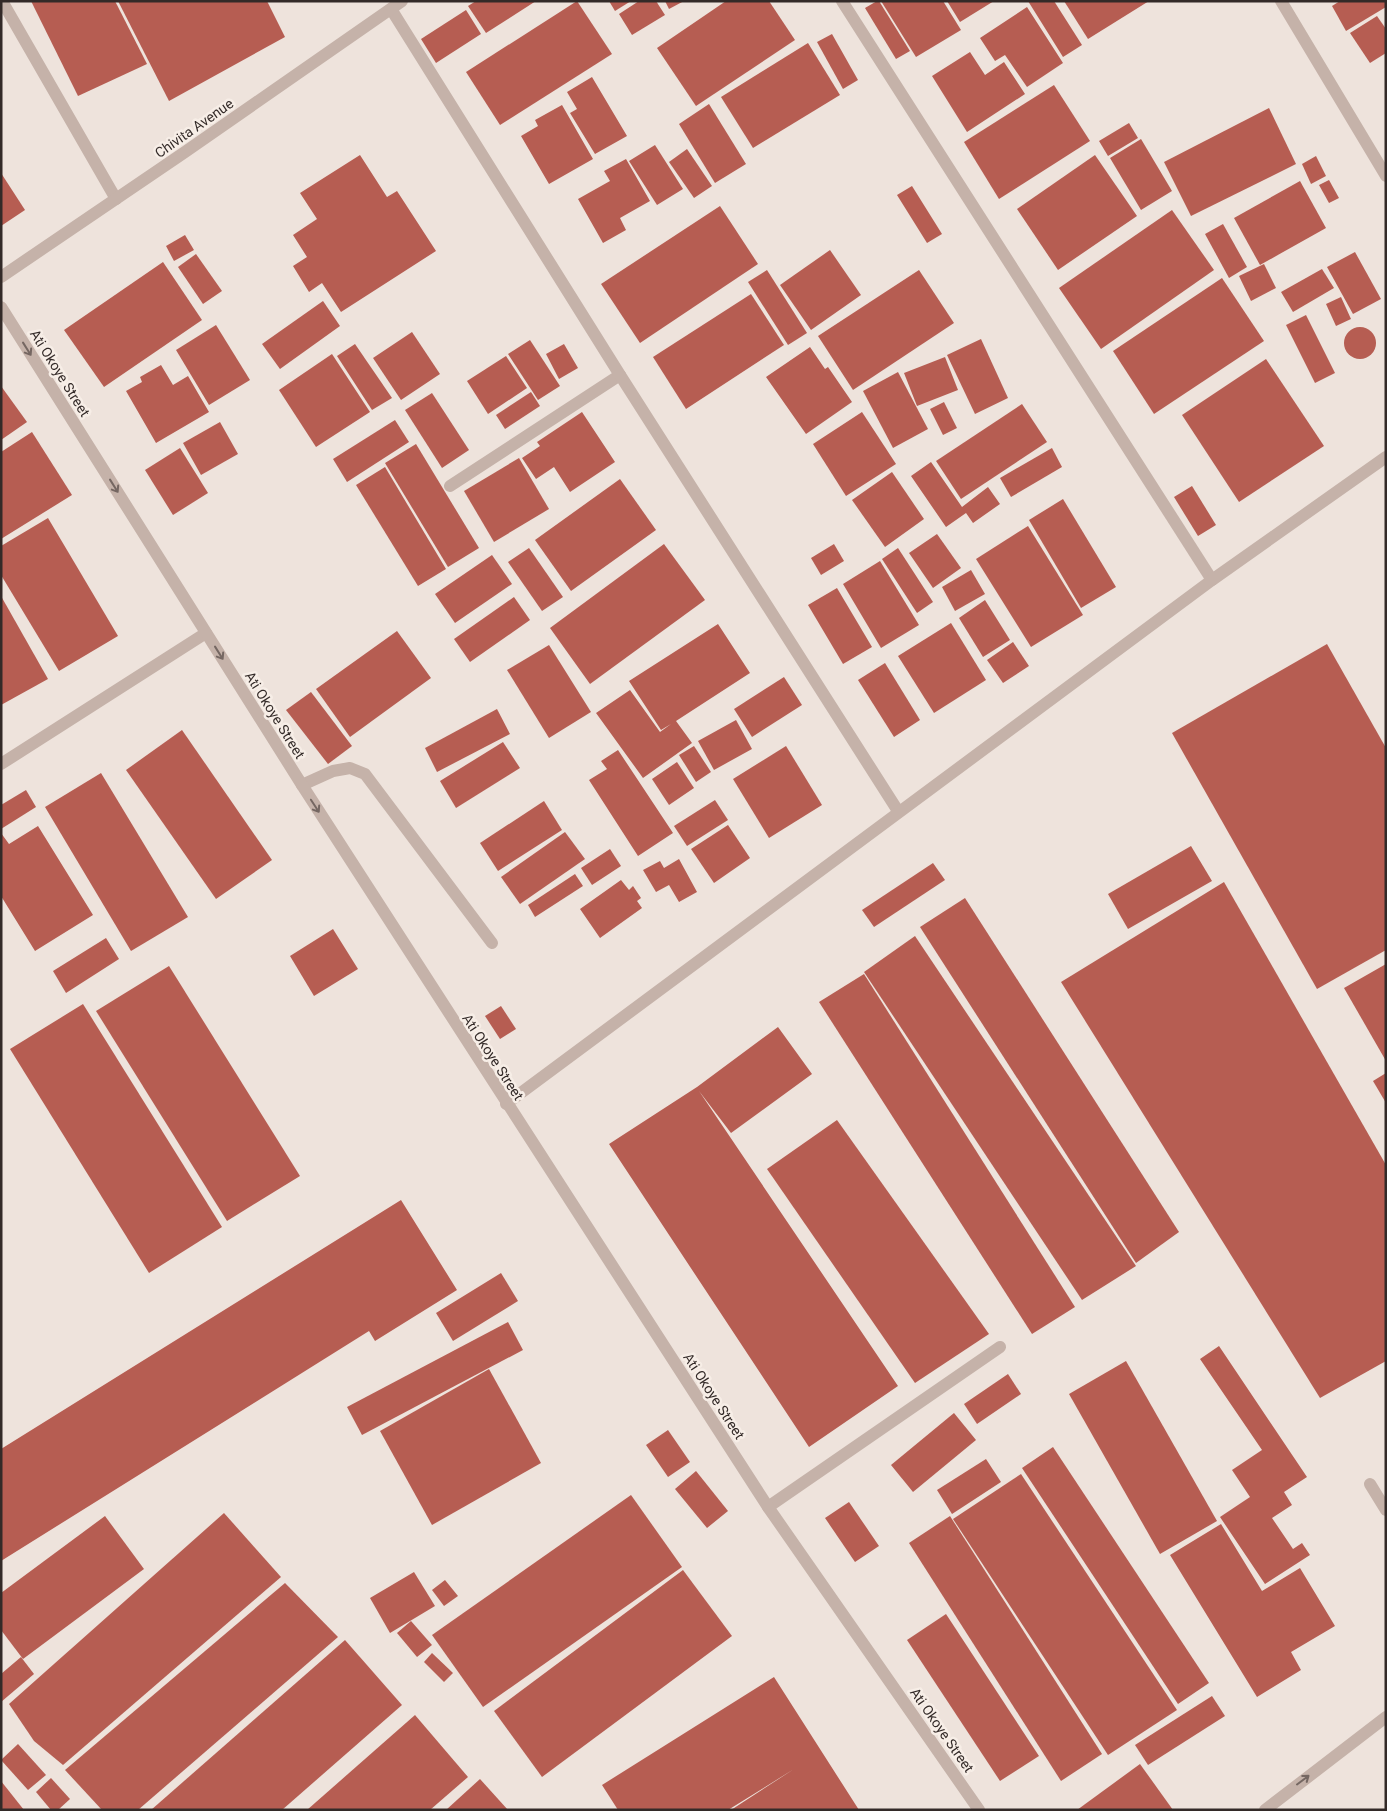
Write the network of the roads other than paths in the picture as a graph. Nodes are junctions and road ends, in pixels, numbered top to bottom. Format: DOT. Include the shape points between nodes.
graph roads {
  1 [pos="2,1"];
  2 [pos="402,1"];
  3 [pos="842,1"];
  4 [pos="1281,1"];
  5 [pos="391,9"];
  6 [pos="1386,176"];
  7 [pos="116,198"];
  8 [pos="1,277"];
  9 [pos="1,307"];
  10 [pos="620,375"];
  11 [pos="1386,457"];
  12 [pos="450,486"];
  13 [pos="1212,580"];
  14 [pos="206,633"];
  15 [pos="1,764"];
  16 [pos="302,785"];
  17 [pos="898,812"];
  18 [pos="492,943"];
  19 [pos="506,1104"];
  20 [pos="1000,1347"];
  21 [pos="1370,1484"];
  22 [pos="768,1507"];
  23 [pos="1386,1510"];
  24 [pos="1386,1717"];
  25 [pos="979,1810"];
  26 [pos="1265,1810"];
  1 -- 7 [label="street"];
  2 -- 5 [label="street, Chivita Avenue"];
  3 -- 13 [label="street"];
  4 -- 6 [label="street"];
  5 -- 7 [label="street, Chivita Avenue"];
  5 -- 10 [label="street"];
  7 -- 8 [label="street, Chivita Avenue"];
  9 -- 14 [label="street, Ati Okoye Street, one-way"];
  10 -- 12 [label="street"];
  10 -- 17 [label="street"];
  11 -- 13 [label="street"];
  13 -- 17 [label="street"];
  14 -- 15 [label="street"];
  14 -- 16 [label="street, Ati Okoye Street, one-way"];
  16 -- 18 [label="street" via="350,768 365,774"];
  16 -- 19 [label="street, Ati Okoye Street, one-way"];
  17 -- 19 [label="street"];
  19 -- 22 [label="street, Ati Okoye Street"];
  20 -- 22 [label="street"];
  21 -- 23 [label="street"];
  22 -- 25 [label="street, Ati Okoye Street"];
  26 -- 24 [label="street, one-way"];
}
